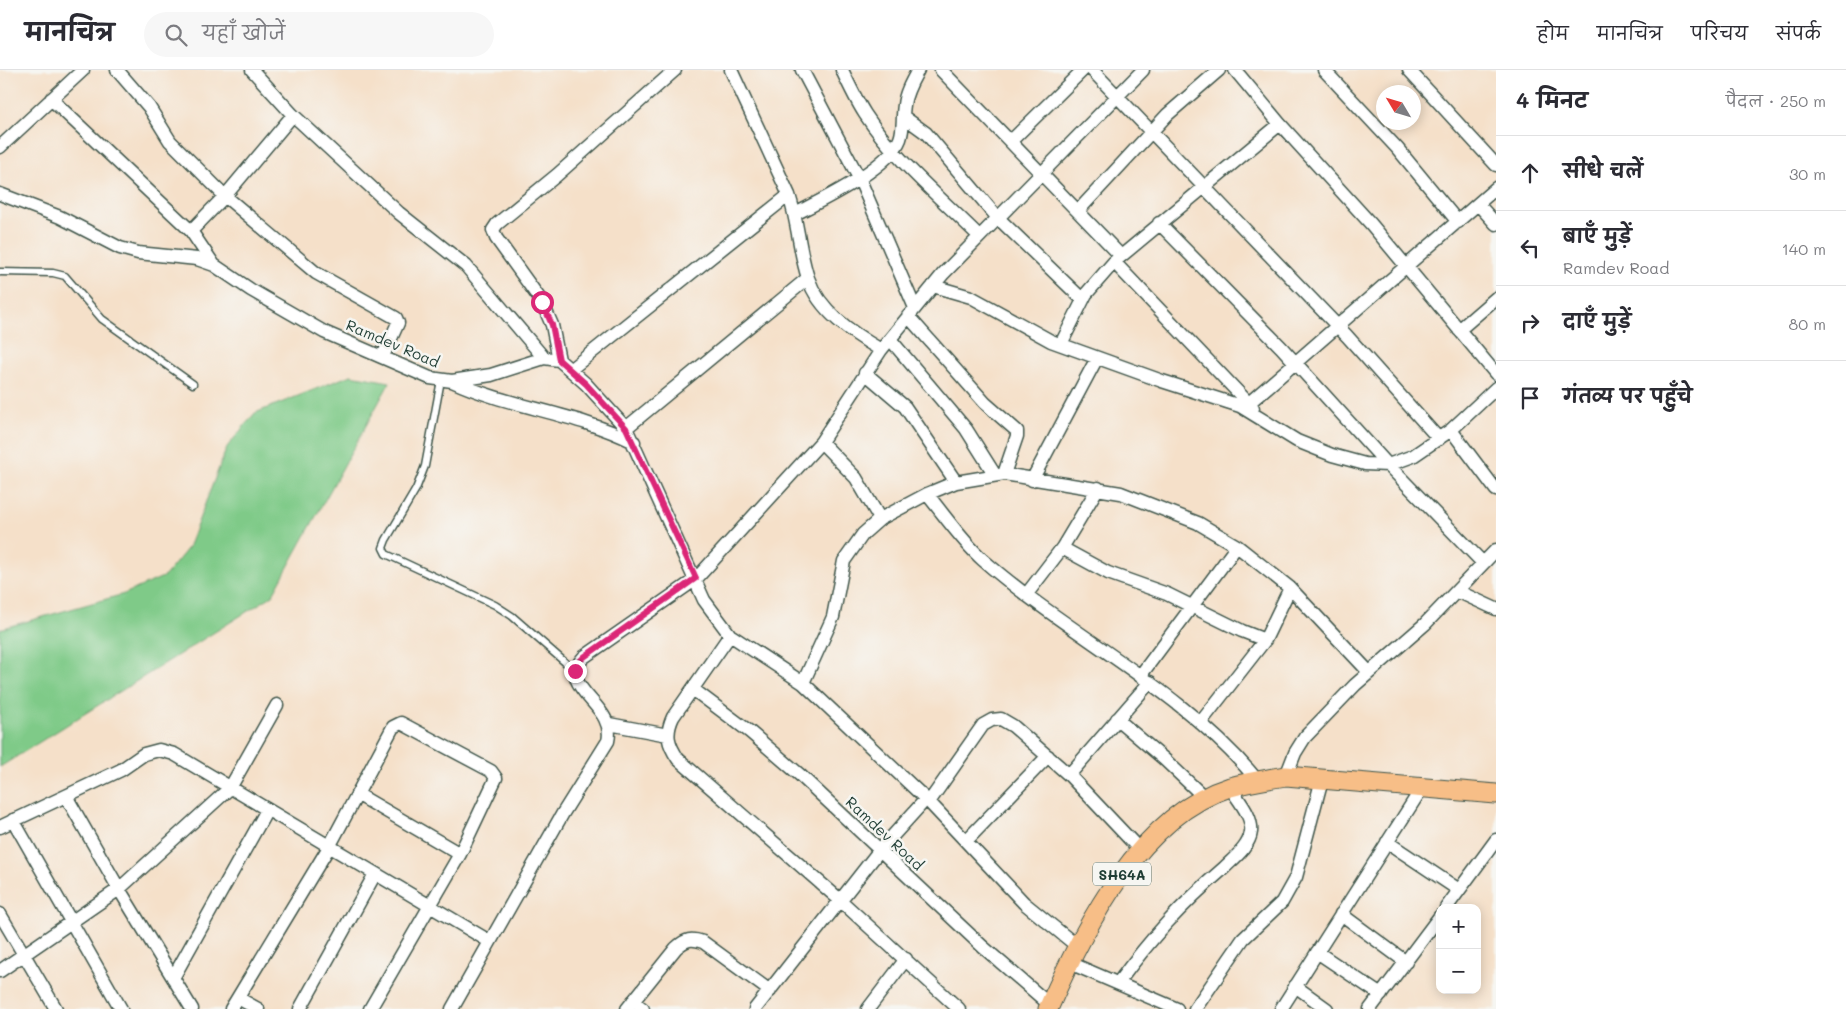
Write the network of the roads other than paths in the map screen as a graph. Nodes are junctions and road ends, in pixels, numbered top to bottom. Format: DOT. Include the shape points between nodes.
graph roads {
  1 [pos="117,70"];
  2 [pos="252,70"];
  3 [pos="675,70"];
  4 [pos="731,70"];
  5 [pos="802,70"];
  6 [pos="842,70"];
  7 [pos="918,70"];
  8 [pos="941,70"];
  9 [pos="1083,70"];
  10 [pos="1092,70"];
  11 [pos="1144,70"];
  12 [pos="1219,70"];
  13 [pos="1235,70"];
  14 [pos="1324,70"];
  15 [pos="1409,70"];
  16 [pos="79,71"];
  17 [pos="1118,96"];
  18 [pos="52,99"];
  19 [pos="294,116"];
  20 [pos="904,116"];
  21 [pos="1280,124"];
  22 [pos="1150,132"];
  23 [pos="1011,141"];
  24 [pos="0,146"];
  25 [pos="894,150"];
  26 [pos="1496,165"];
  27 [pos="1041,173"];
  28 [pos="860,180"];
  29 [pos="1204,186"];
  30 [pos="1496,188"];
  31 [pos="0,194"];
  32 [pos="788,195"];
  33 [pos="225,196"];
  34 [pos="1478,204"];
  35 [pos="1078,212"];
  36 [pos="796,214"];
  37 [pos="997,217"];
  38 [pos="1458,222"];
  39 [pos="1159,223"];
  40 [pos="1496,224"];
  41 [pos="191,231"];
  42 [pos="978,236"];
  43 [pos="1117,259"];
  44 [pos="214,265"];
  45 [pos="1406,265"];
  46 [pos="0,272"];
  47 [pos="808,278"];
  48 [pos="933,286"];
  49 [pos="1496,298"];
  50 [pos="1083,300"];
  51 [pos="912,312"];
  52 [pos="1337,326"];
  53 [pos="1459,330"];
  54 [pos="890,339"];
  55 [pos="1061,344"];
  56 [pos="881,350"];
  57 [pos="383,356"];
  58 [pos="544,358"];
  59 [pos="1096,358"];
  60 [pos="559,360"];
  61 [pos="1294,362"];
  62 [pos="571,369"];
  63 [pos="864,373"];
  64 [pos="1496,374"];
  65 [pos="447,381"];
  66 [pos="193,384"];
  67 [pos="1496,388"];
  68 [pos="1249,403"];
  69 [pos="1260,416"];
  70 [pos="626,428"];
  71 [pos="1451,430"];
  72 [pos="1439,439"];
  73 [pos="634,442"];
  74 [pos="821,442"];
  75 [pos="1388,464"];
  76 [pos="1000,475"];
  77 [pos="1032,480"];
  78 [pos="956,482"];
  79 [pos="1098,488"];
  80 [pos="1496,490"];
  81 [pos="927,494"];
  82 [pos="880,519"];
  83 [pos="1237,546"];
  84 [pos="1062,548"];
  85 [pos="1496,550"];
  86 [pos="1483,563"];
  87 [pos="696,578"];
  88 [pos="1290,588"];
  89 [pos="1457,591"];
  90 [pos="1026,595"];
  91 [pos="1192,608"];
  92 [pos="1496,609"];
  93 [pos="730,635"];
  94 [pos="1265,640"];
  95 [pos="575,671"];
  96 [pos="1369,672"];
  97 [pos="1145,679"];
  98 [pos="802,683"];
  99 [pos="694,690"];
  100 [pos="277,706"];
  101 [pos="1118,719"];
  102 [pos="1201,722"];
  103 [pos="609,724"];
  104 [pos="668,735"];
  105 [pos="1048,756"];
  106 [pos="1069,775"];
  107 [pos="1286,776"];
  108 [pos="1322,779"];
  109 [pos="1242,787"];
  110 [pos="230,788"];
  111 [pos="1422,788"];
  112 [pos="357,794"];
  113 [pos="1496,794"];
  114 [pos="66,796"];
  115 [pos="1205,798"];
  116 [pos="928,801"];
  117 [pos="267,810"];
  118 [pos="13,820"];
  119 [pos="0,826"];
  120 [pos="1496,840"];
  121 [pos="966,841"];
  122 [pos="1388,842"];
  123 [pos="329,847"];
  124 [pos="1140,850"];
  125 [pos="879,851"];
  126 [pos="460,854"];
  127 [pos="376,874"];
  128 [pos="119,889"];
  129 [pos="1459,890"];
  130 [pos="840,900"];
  131 [pos="1449,904"];
  132 [pos="431,906"];
  133 [pos="0,914"];
  134 [pos="1341,914"];
  135 [pos="1436,921"];
  136 [pos="70,922"];
  137 [pos="489,940"];
  138 [pos="1317,952"];
  139 [pos="23,954"];
  140 [pos="906,959"];
  141 [pos="1075,959"];
  142 [pos="1406,962"];
  143 [pos="0,971"];
  144 [pos="172,978"];
  145 [pos="1118,983"];
  146 [pos="1295,986"];
  147 [pos="770,991"];
  148 [pos="1381,995"];
  149 [pos="238,998"];
  150 [pos="634,1006"];
  151 [pos="189,1008"];
  152 [pos="1053,1008"];
  153 [pos="56,1009"];
  154 [pos="121,1009"];
  155 [pos="230,1009"];
  156 [pos="258,1009"];
  157 [pos="300,1009"];
  158 [pos="370,1009"];
  159 [pos="452,1009"];
  160 [pos="755,1009"];
  161 [pos="868,1009"];
  162 [pos="960,1009"];
  163 [pos="1177,1009"];
  164 [pos="1195,1009"];
  165 [pos="1280,1009"];
  166 [pos="1327,1009"];
  167 [pos="1370,1009"];
  1 -- 33 [label="street" via="149,107 170,141"];
  2 -- 19 [label="street"];
  3 -- 60 [label="street" via="493,230 542,302 552,325"];
  4 -- 32 [label="street"];
  5 -- 28 [label="street"];
  6 -- 25 [label="street" via="866,115"];
  7 -- 20 [label="street" via="908,90"];
  8 -- 23 [label="street"];
  9 -- 23 [label="street"];
  10 -- 17 [label="street"];
  11 -- 17 [label="street"];
  12 -- 22 [label="street"];
  13 -- 21 [label="street"];
  14 -- 38 [label="street" via="1397,148"];
  15 -- 26 [label="street"];
  16 -- 18 [label="street"];
  17 -- 22 [label="street"];
  17 -- 27 [label="street"];
  18 -- 24 [label="street"];
  18 -- 41 [label="street"];
  19 -- 33 [label="street"];
  19 -- 58 [label="street" via="400,213 466,266"];
  20 -- 25 [label="street" via="899,142"];
  20 -- 37 [label="street" via="926,133"];
  21 -- 29 [label="street"];
  21 -- 45 [label="street"];
  22 -- 29 [label="street"];
  22 -- 35 [label="street"];
  23 -- 27 [label="street"];
  25 -- 28 [label="street"];
  25 -- 42 [label="street"];
  27 -- 35 [label="street"];
  27 -- 37 [label="street"];
  28 -- 36 [label="street"];
  28 -- 51 [label="street"];
  29 -- 39 [label="street"];
  29 -- 52 [label="street"];
  30 -- 34 [label="street"];
  31 -- 44 [label="street, Ramdev Road" via="60,217 120,248 197,259"];
  32 -- 36 [label="street"];
  32 -- 62 [label="street"];
  33 -- 41 [label="street"];
  33 -- 57 [label="street" via="316,273 396,318 398,323"];
  34 -- 38 [label="street"];
  34 -- 40 [label="street"];
  35 -- 43 [label="street"];
  36 -- 47 [label="street"];
  37 -- 42 [label="street"];
  37 -- 50 [label="street"];
  38 -- 45 [label="street"];
  39 -- 43 [label="street"];
  39 -- 61 [label="street"];
  41 -- 44 [label="street"];
  42 -- 48 [label="street"];
  43 -- 50 [label="street"];
  43 -- 68 [label="street"];
  44 -- 57 [label="street, Ramdev Road" via="324,332"];
  45 -- 52 [label="street"];
  45 -- 53 [label="street"];
  46 -- 66 [label="lane" via="65,276 102,319"];
  47 -- 56 [label="street" via="831,314 857,336"];
  47 -- 70 [label="street"];
  48 -- 51 [label="street"];
  48 -- 55 [label="street" via="971,298"];
  49 -- 53 [label="street"];
  50 -- 55 [label="street"];
  51 -- 54 [label="street"];
  51 -- 76 [label="street" via="985,402 1017,431"];
  52 -- 61 [label="street"];
  52 -- 72 [label="street"];
  53 -- 64 [label="street"];
  54 -- 56 [label="street"];
  54 -- 76 [label="street"];
  55 -- 59 [label="street"];
  56 -- 63 [label="street"];
  57 -- 65 [label="street, Ramdev Road" via="430,378"];
  58 -- 60 [label="street, Ramdev Road"];
  58 -- 65 [label="street, Ramdev Road" via="491,375"];
  59 -- 69 [label="street" via="1232,403"];
  59 -- 77 [label="street"];
  60 -- 62 [label="street, Ramdev Road"];
  61 -- 68 [label="street"];
  61 -- 75 [label="street"];
  62 -- 70 [label="street, Ramdev Road"];
  63 -- 74 [label="street"];
  63 -- 78 [label="street" via="905,407"];
  65 -- 73 [label="street" via="480,394 599,426"];
  65 -- 95 [label="lane" via="425,466 386,540 386,554 495,605"];
  67 -- 71 [label="street"];
  68 -- 69 [label="street"];
  69 -- 75 [label="street" via="1297,440 1332,455 1365,464"];
  70 -- 73 [label="street, Ramdev Road"];
  71 -- 72 [label="street"];
  71 -- 80 [label="street"];
  72 -- 75 [label="street" via="1413,456"];
  73 -- 87 [label="street, Ramdev Road"];
  74 -- 82 [label="street" via="856,478"];
  74 -- 87 [label="street"];
  75 -- 86 [label="street"];
  76 -- 77 [label="street"];
  76 -- 78 [label="street"];
  77 -- 79 [label="street"];
  78 -- 81 [label="street"];
  79 -- 83 [label="street" via="1121,493 1198,523"];
  79 -- 84 [label="street"];
  81 -- 82 [label="street"];
  81 -- 90 [label="street" via="982,559"];
  82 -- 98 [label="street" via="863,534 844,561 833,617"];
  83 -- 88 [label="street"];
  83 -- 91 [label="street"];
  84 -- 90 [label="street"];
  84 -- 91 [label="street" via="1108,573 1168,594"];
  85 -- 86 [label="street"];
  86 -- 89 [label="street"];
  87 -- 93 [label="street, Ramdev Road" via="704,600"];
  87 -- 95 [label="street" via="584,657"];
  88 -- 94 [label="street"];
  88 -- 96 [label="street"];
  89 -- 92 [label="street"];
  89 -- 96 [label="street" via="1425,624"];
  90 -- 97 [label="street"];
  91 -- 94 [label="street"];
  91 -- 97 [label="street"];
  93 -- 98 [label="street, Ramdev Road"];
  93 -- 99 [label="street"];
  94 -- 102 [label="street"];
  95 -- 103 [label="street" via="576,680"];
  96 -- 107 [label="street" via="1305,737"];
  97 -- 101 [label="street"];
  97 -- 102 [label="street"];
  98 -- 116 [label="street, Ramdev Road"];
  99 -- 104 [label="street" via="673,717"];
  99 -- 125 [label="street, Ramdev Road" via="800,775"];
  100 -- 110 [label="street"];
  101 -- 106 [label="street"];
  101 -- 115 [label="street"];
  102 -- 109 [label="street" via="1240,758"];
  103 -- 104 [label="street"];
  103 -- 137 [label="street" via="608,741"];
  104 -- 130 [label="street" via="670,747 678,759"];
  105 -- 106 [label="street"];
  105 -- 116 [label="street" via="1013,726 1002,719 992,720 979,731"];
  105 -- 121 [label="street"];
  106 -- 124 [label="street"];
  107 -- 108 [label="main road, SH64A"];
  107 -- 109 [label="main road, SH64A"];
  108 -- 111 [label="main road, SH64A"];
  108 -- 164 [label="street" via="1296,877 1282,902 1243,939"];
  109 -- 115 [label="main road, SH64A"];
  109 -- 141 [label="main road, SH64A" via="1156,849"];
  109 -- 145 [label="street" via="1251,831 1246,844 1237,856 1179,907 1146,943"];
  110 -- 114 [label="street" via="174,754 159,750 144,754 121,770"];
  110 -- 117 [label="street"];
  110 -- 128 [label="street"];
  111 -- 113 [label="main road, SH64A"];
  111 -- 122 [label="street"];
  112 -- 123 [label="street"];
  112 -- 126 [label="street"];
  112 -- 126 [label="street" via="393,727 401,723 491,771 496,778"];
  114 -- 118 [label="street"];
  114 -- 128 [label="street"];
  115 -- 124 [label="main road, SH64A" via="1157,833"];
  116 -- 121 [label="street, Ramdev Road"];
  116 -- 125 [label="street"];
  117 -- 123 [label="street"];
  117 -- 144 [label="street"];
  118 -- 119 [label="street"];
  118 -- 136 [label="street"];
  120 -- 129 [label="street"];
  121 -- 141 [label="street, Ramdev Road"];
  122 -- 129 [label="street"];
  122 -- 134 [label="street"];
  123 -- 127 [label="street"];
  123 -- 149 [label="street"];
  124 -- 141 [label="main road, SH64A" via="1117,881"];
  125 -- 130 [label="street"];
  125 -- 152 [label="street, Ramdev Road"];
  126 -- 132 [label="street"];
  127 -- 132 [label="street"];
  127 -- 157 [label="street"];
  128 -- 136 [label="street"];
  128 -- 144 [label="street"];
  129 -- 131 [label="street"];
  130 -- 140 [label="street"];
  130 -- 147 [label="street"];
  132 -- 137 [label="street"];
  132 -- 158 [label="street"];
  133 -- 139 [label="street"];
  134 -- 138 [label="street"];
  134 -- 142 [label="street"];
  135 -- 142 [label="street"];
  136 -- 139 [label="street"];
  136 -- 154 [label="street"];
  137 -- 159 [label="street"];
  138 -- 146 [label="street"];
  138 -- 148 [label="street"];
  139 -- 143 [label="street"];
  139 -- 153 [label="street"];
  140 -- 161 [label="street"];
  140 -- 162 [label="street"];
  141 -- 145 [label="street, Ramdev Road"];
  141 -- 152 [label="main road, SH64A"];
  142 -- 148 [label="street"];
  144 -- 151 [label="street"];
  145 -- 163 [label="street, Ramdev Road"];
  146 -- 165 [label="street"];
  146 -- 166 [label="street"];
  147 -- 150 [label="street" via="703,942 684,940"];
  147 -- 160 [label="street"];
  148 -- 167 [label="street"];
  149 -- 155 [label="street"];
  149 -- 156 [label="street"];
}
